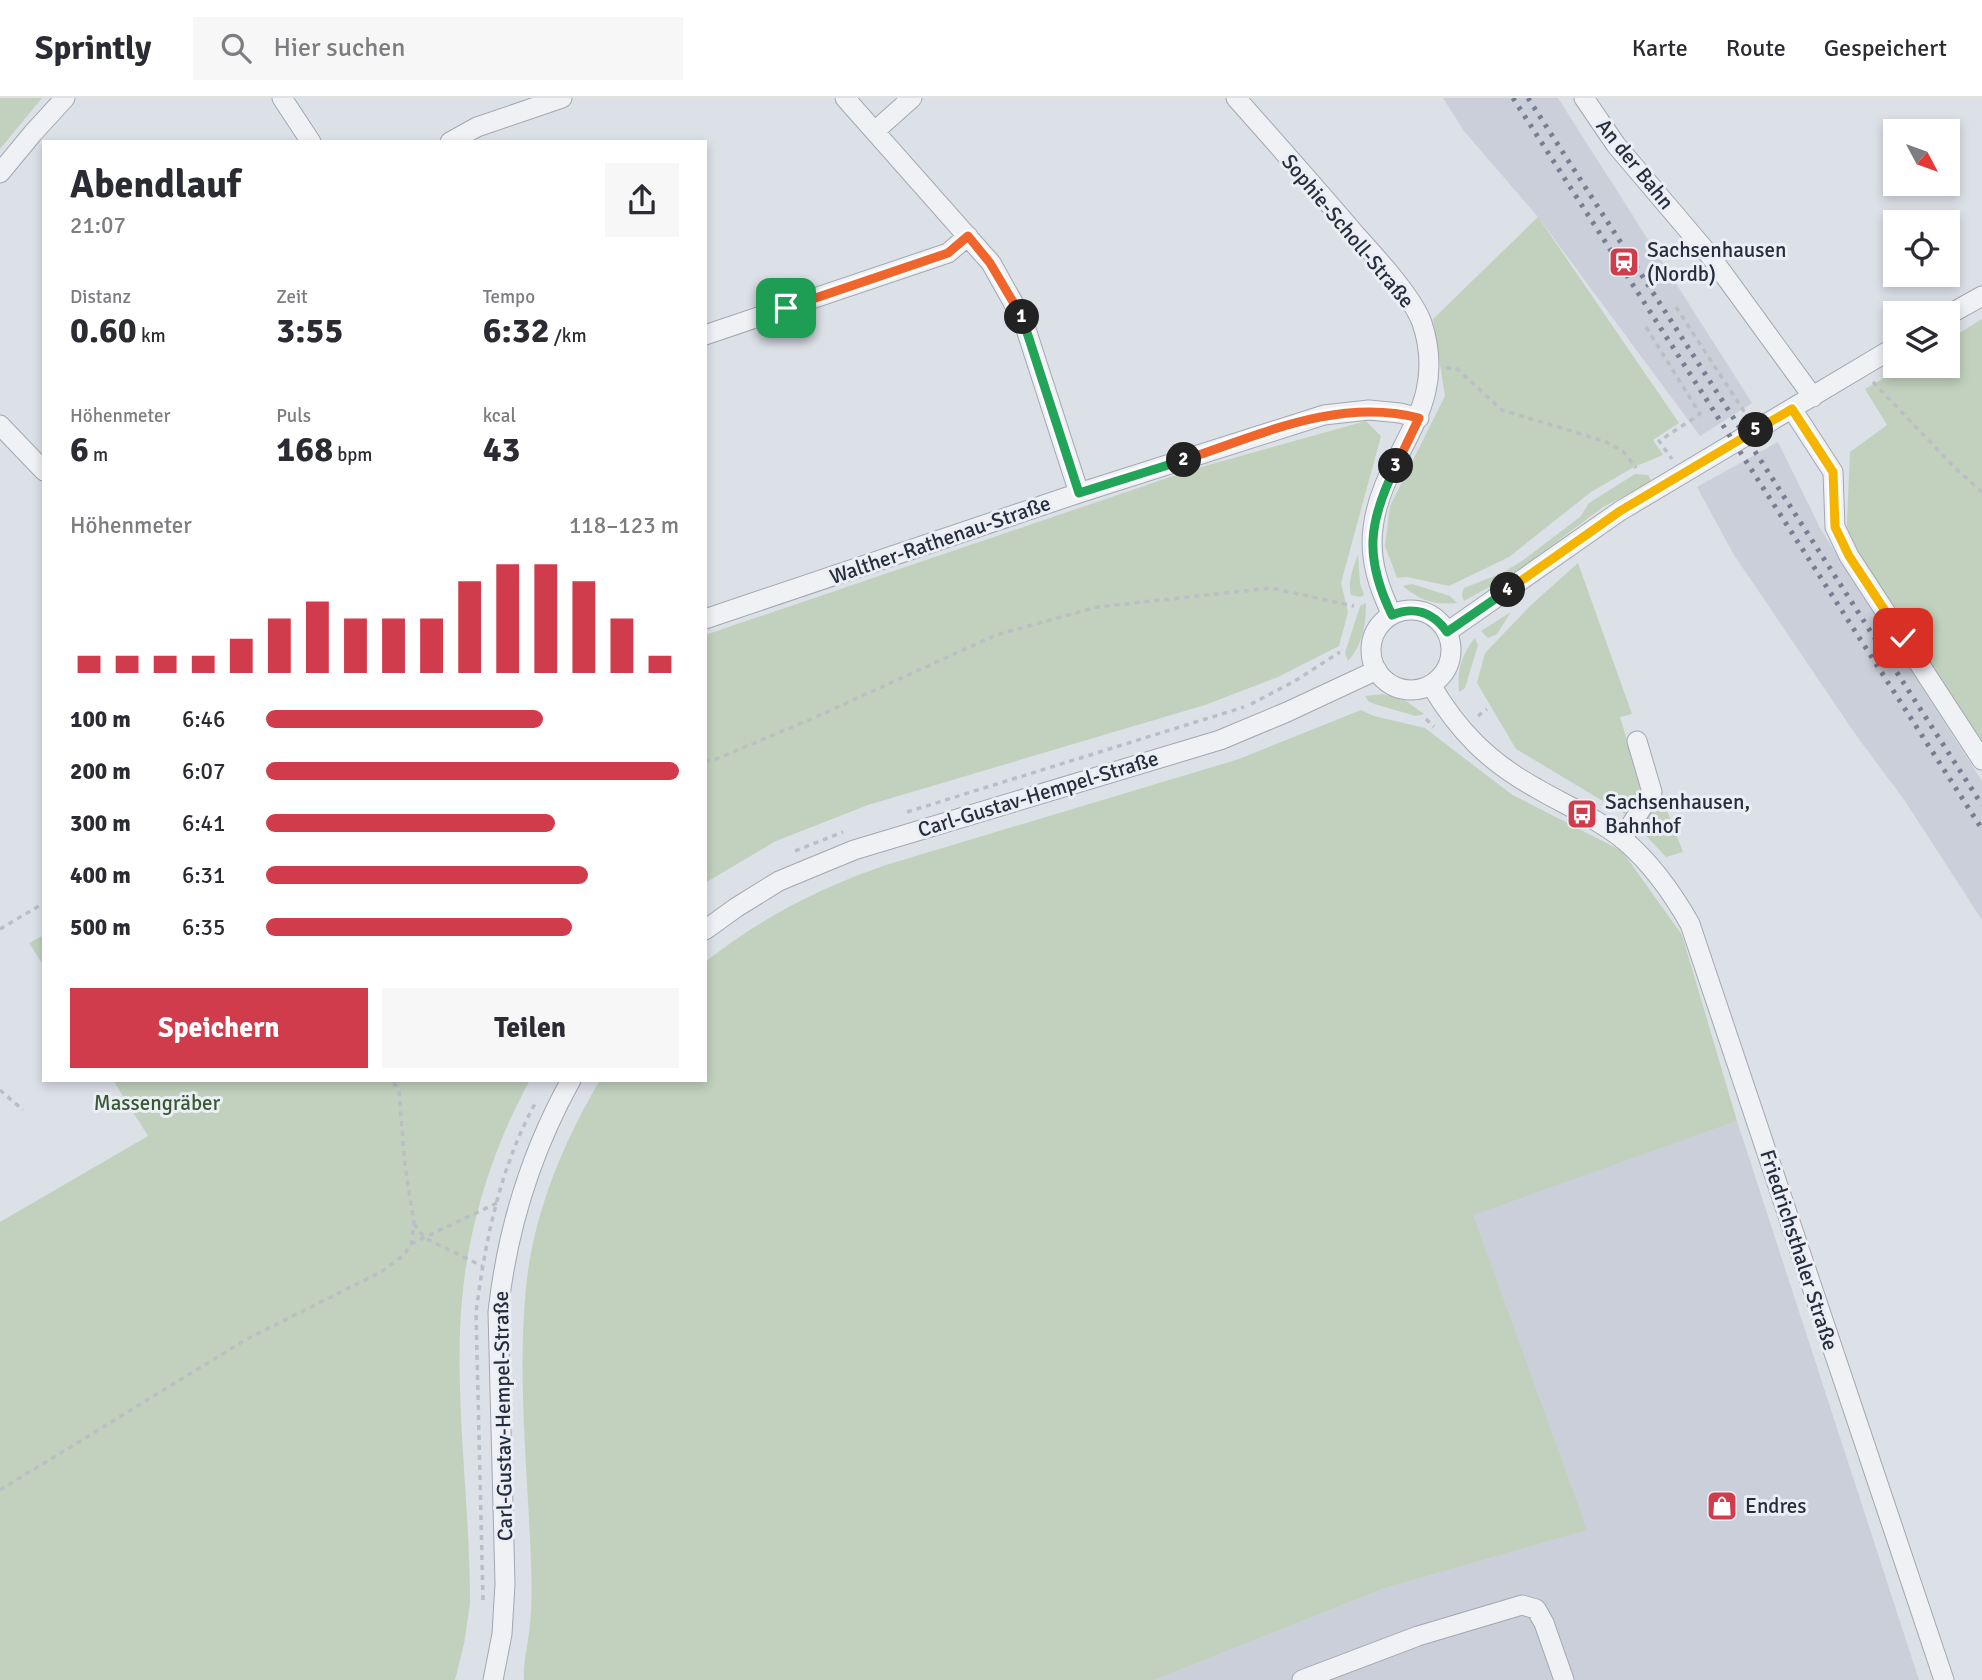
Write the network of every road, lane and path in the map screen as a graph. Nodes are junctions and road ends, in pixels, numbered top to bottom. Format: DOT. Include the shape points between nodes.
graph roads {
  1 [pos="65,98"];
  2 [pos="282,98"];
  3 [pos="562,98"];
  4 [pos="845,98"];
  5 [pos="912,98"];
  6 [pos="1236,98"];
  7 [pos="1584,98"];
  8 [pos="875,131"];
  9 [pos="310,140"];
  10 [pos="454,140"];
  11 [pos="0,173"];
  12 [pos="968,236"];
  13 [pos="1982,296"];
  14 [pos="1676,307"];
  15 [pos="1960,308"];
  16 [pos="1646,327"];
  17 [pos="707,334"];
  18 [pos="1883,354"];
  19 [pos="1446,368"];
  20 [pos="1873,382"];
  21 [pos="1812,397"];
  22 [pos="1792,409"];
  23 [pos="1745,413"];
  24 [pos="1419,418"];
  25 [pos="0,425"];
  26 [pos="1672,459"];
  27 [pos="1636,468"];
  28 [pos="42,469"];
  29 [pos="1982,492"];
  30 [pos="1079,493"];
  31 [pos="1354,606"];
  32 [pos="1392,615"];
  33 [pos="707,618"];
  34 [pos="1447,632"];
  35 [pos="1339,652"];
  36 [pos="1377,670"];
  37 [pos="1431,685"];
  38 [pos="1247,706"];
  39 [pos="1487,709"];
  40 [pos="1478,716"];
  41 [pos="1637,741"];
  42 [pos="1982,760"];
  43 [pos="707,761"];
  44 [pos="1622,839"];
  45 [pos="42,904"];
  46 [pos="0,929"];
  47 [pos="707,929"];
  48 [pos="394,1082"];
  49 [pos="570,1082"];
  50 [pos="0,1090"];
  51 [pos="23,1110"];
  52 [pos="497,1203"];
  53 [pos="414,1224"];
  54 [pos="425,1238"];
  55 [pos="411,1244"];
  56 [pos="482,1266"];
  57 [pos="0,1490"];
  58 [pos="493,1680"];
  59 [pos="1302,1680"];
  60 [pos="1564,1680"];
  61 [pos="1944,1680"];
  1 -- 11 [label="street"];
  2 -- 9 [label="street"];
  3 -- 10 [label="street" via="477,127"];
  4 -- 8 [label="street"];
  5 -- 8 [label="street"];
  6 -- 24 [label="street, Sophie-Scholl-Straße" via="1379,260 1421,320 1430,367"];
  7 -- 21 [label="street, An der Bahn" via="1616,145 1711,257"];
  8 -- 12 [label="street"];
  12 -- 17 [label="street" via="948,253"];
  12 -- 30 [label="street" via="990,263 1023,320"];
  13 -- 15 [label="street"];
  14 -- 23 [label="path"];
  16 -- 26 [label="path" via="1700,414 1659,441"];
  18 -- 21 [label="street"];
  19 -- 27 [label="path" via="1455,368 1503,410 1604,441 1623,451"];
  20 -- 29 [label="path"];
  21 -- 22 [label="street"];
  22 -- 34 [label="street" via="1620,511"];
  22 -- 42 [label="street" via="1833,472 1835,527 1849,556"];
  24 -- 30 [label="street, Walther-Rathenau-Straße" via="1369,410 1324,415"];
  24 -- 32 [label="street, Sophie-Scholl-Straße" via="1381,495 1373,528 1380,591"];
  25 -- 28 [label="street"];
  30 -- 33 [label="street, Walther-Rathenau-Straße"];
  31 -- 43 [label="path" via="1271,588 1097,607 996,635"];
  32 -- 34 [label="street" via="1423,612"];
  32 -- 36 [label="street" via="1375,633 1372,658"];
  34 -- 37 [label="street" via="1451,656"];
  35 -- 38 [label="path"];
  36 -- 37 [label="street" via="1384,680 1407,690"];
  36 -- 47 [label="street, Carl-Gustav-Hempel-Straße" via="1220,740 854,850 779,881"];
  37 -- 44 [label="street, Friedrichsthaler Straße" via="1457,725 1485,754"];
  39 -- 40 [label="path"];
  41 -- 44 [label="street" via="1651,792"];
  44 -- 61 [label="street, Friedrichsthaler Straße" via="1671,890 1690,924"];
  45 -- 46 [label="path"];
  48 -- 53 [label="path" via="399,1092"];
  49 -- 58 [label="street, Carl-Gustav-Hempel-Straße" via="519,1199 501,1284 499,1407 505,1584"];
  50 -- 51 [label="path"];
  52 -- 54 [label="path"];
  53 -- 54 [label="path"];
  53 -- 55 [label="path"];
  54 -- 55 [label="path"];
  54 -- 56 [label="path"];
  55 -- 57 [label="path" via="381,1272 247,1339"];
  59 -- 60 [label="street" via="1418,1636 1522,1605 1536,1609 1544,1623"];
}
